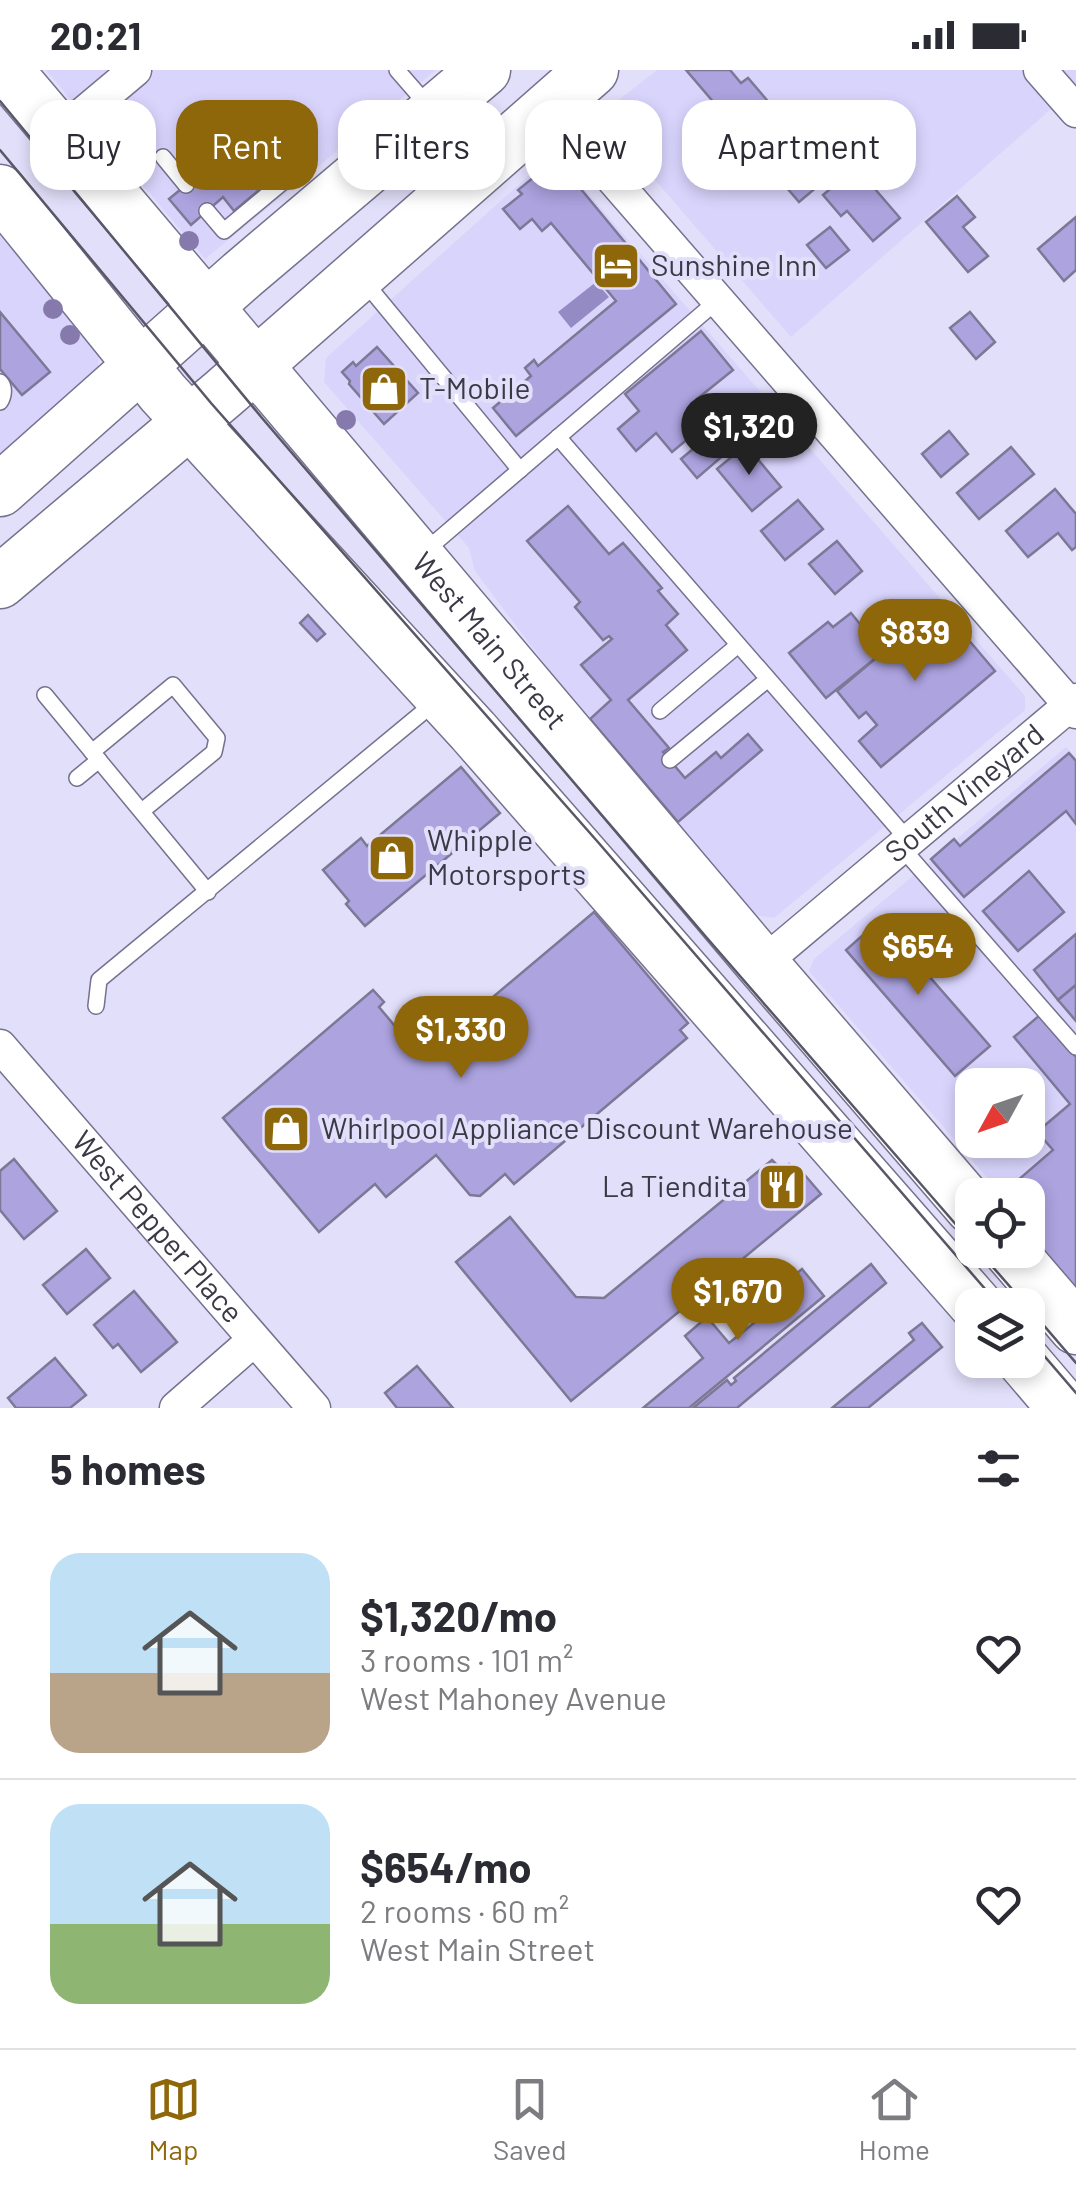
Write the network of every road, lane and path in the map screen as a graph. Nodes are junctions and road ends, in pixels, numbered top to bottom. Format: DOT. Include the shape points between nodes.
graph roads {
  1 [pos="6,70"];
  2 [pos="135,70"];
  3 [pos="397,70"];
  4 [pos="484,70"];
  5 [pos="592,70"];
  6 [pos="1040,70"];
  7 [pos="32,100"];
  8 [pos="99,100"];
  9 [pos="423,100"];
  10 [pos="448,100"];
  11 [pos="558,100"];
  12 [pos="1076,111"];
  13 [pos="525,129"];
  14 [pos="162,158"];
  15 [pos="176,174"];
  16 [pos="0,190"];
  17 [pos="92,190"];
  18 [pos="273,190"];
  19 [pos="343,190"];
  20 [pos="621,190"];
  21 [pos="207,211"];
  22 [pos="358,275"];
  23 [pos="717,301"];
  24 [pos="174,336"];
  25 [pos="0,382"];
  26 [pos="222,393"];
  27 [pos="0,402"];
  28 [pos="558,437"];
  29 [pos="520,470"];
  30 [pos="0,490"];
  31 [pos="417,558"];
  32 [pos="0,582"];
  33 [pos="738,645"];
  34 [pos="768,679"];
  35 [pos="45,695"];
  36 [pos="442,697"];
  37 [pos="1074,706"];
  38 [pos="660,711"];
  39 [pos="96,756"];
  40 [pos="670,760"];
  41 [pos="77,778"];
  42 [pos="142,811"];
  43 [pos="906,844"];
  44 [pos="208,892"];
  45 [pos="762,964"];
  46 [pos="96,1006"];
  47 [pos="0,1046"];
  48 [pos="1076,1047"];
  49 [pos="955,1188"];
  50 [pos="1024,1268"];
  51 [pos="961,1288"];
  52 [pos="1076,1328"];
  53 [pos="254,1340"];
  54 [pos="1038,1378"];
  55 [pos="176,1408"];
  56 [pos="314,1408"];
  57 [pos="1064,1408"];
  1 -- 7 [label="main road, West Main Street"];
  2 -- 8 [label="street"];
  3 -- 9 [label="lane"];
  4 -- 10 [label="main road"];
  5 -- 11 [label="main road"];
  6 -- 12 [label="street"];
  13 -- 22 [label="main road"];
  14 -- 15 [label="lane"];
  16 -- 24 [label="main road, West Main Street"];
  17 -- 24 [label="main road, West Main Street"];
  18 -- 21 [label="lane" via="224,231"];
  19 -- 24 [label="main road"];
  20 -- 23 [label="street"];
  22 -- 26 [label="main road"];
  22 -- 29 [label="lane"];
  23 -- 28 [label="lane"];
  23 -- 37 [label="street"];
  24 -- 26 [label="main road, West Main Street"];
  24 -- 26 [label="main road, West Main Street"];
  24 -- 30 [label="main road"];
  25 -- 27 [label="lane"];
  26 -- 31 [label="main road, West Main Street"];
  26 -- 32 [label="main road"];
  26 -- 36 [label="main road, West Main Street"];
  28 -- 29 [label="lane"];
  28 -- 33 [label="lane"];
  29 -- 31 [label="lane"];
  31 -- 45 [label="main road, West Main Street" via="630,792"];
  33 -- 34 [label="lane"];
  33 -- 38 [label="lane"];
  34 -- 40 [label="lane"];
  34 -- 43 [label="lane"];
  35 -- 39 [label="lane"];
  36 -- 44 [label="lane"];
  36 -- 51 [label="main road, West Main Street"];
  37 -- 43 [label="street, South Vineyard"];
  39 -- 41 [label="lane"];
  39 -- 42 [label="lane"];
  39 -- 42 [label="lane" via="172,685 217,738 214,752"];
  42 -- 44 [label="lane"];
  43 -- 45 [label="street, South Vineyard"];
  43 -- 48 [label="lane"];
  44 -- 46 [label="lane" via="99,980"];
  45 -- 49 [label="main road, West Main Street"];
  47 -- 53 [label="street, West Pepper Place"];
  50 -- 52 [label="main road"];
  53 -- 55 [label="street"];
  53 -- 56 [label="street, West Pepper Place"];
  54 -- 57 [label="main road"];
}
